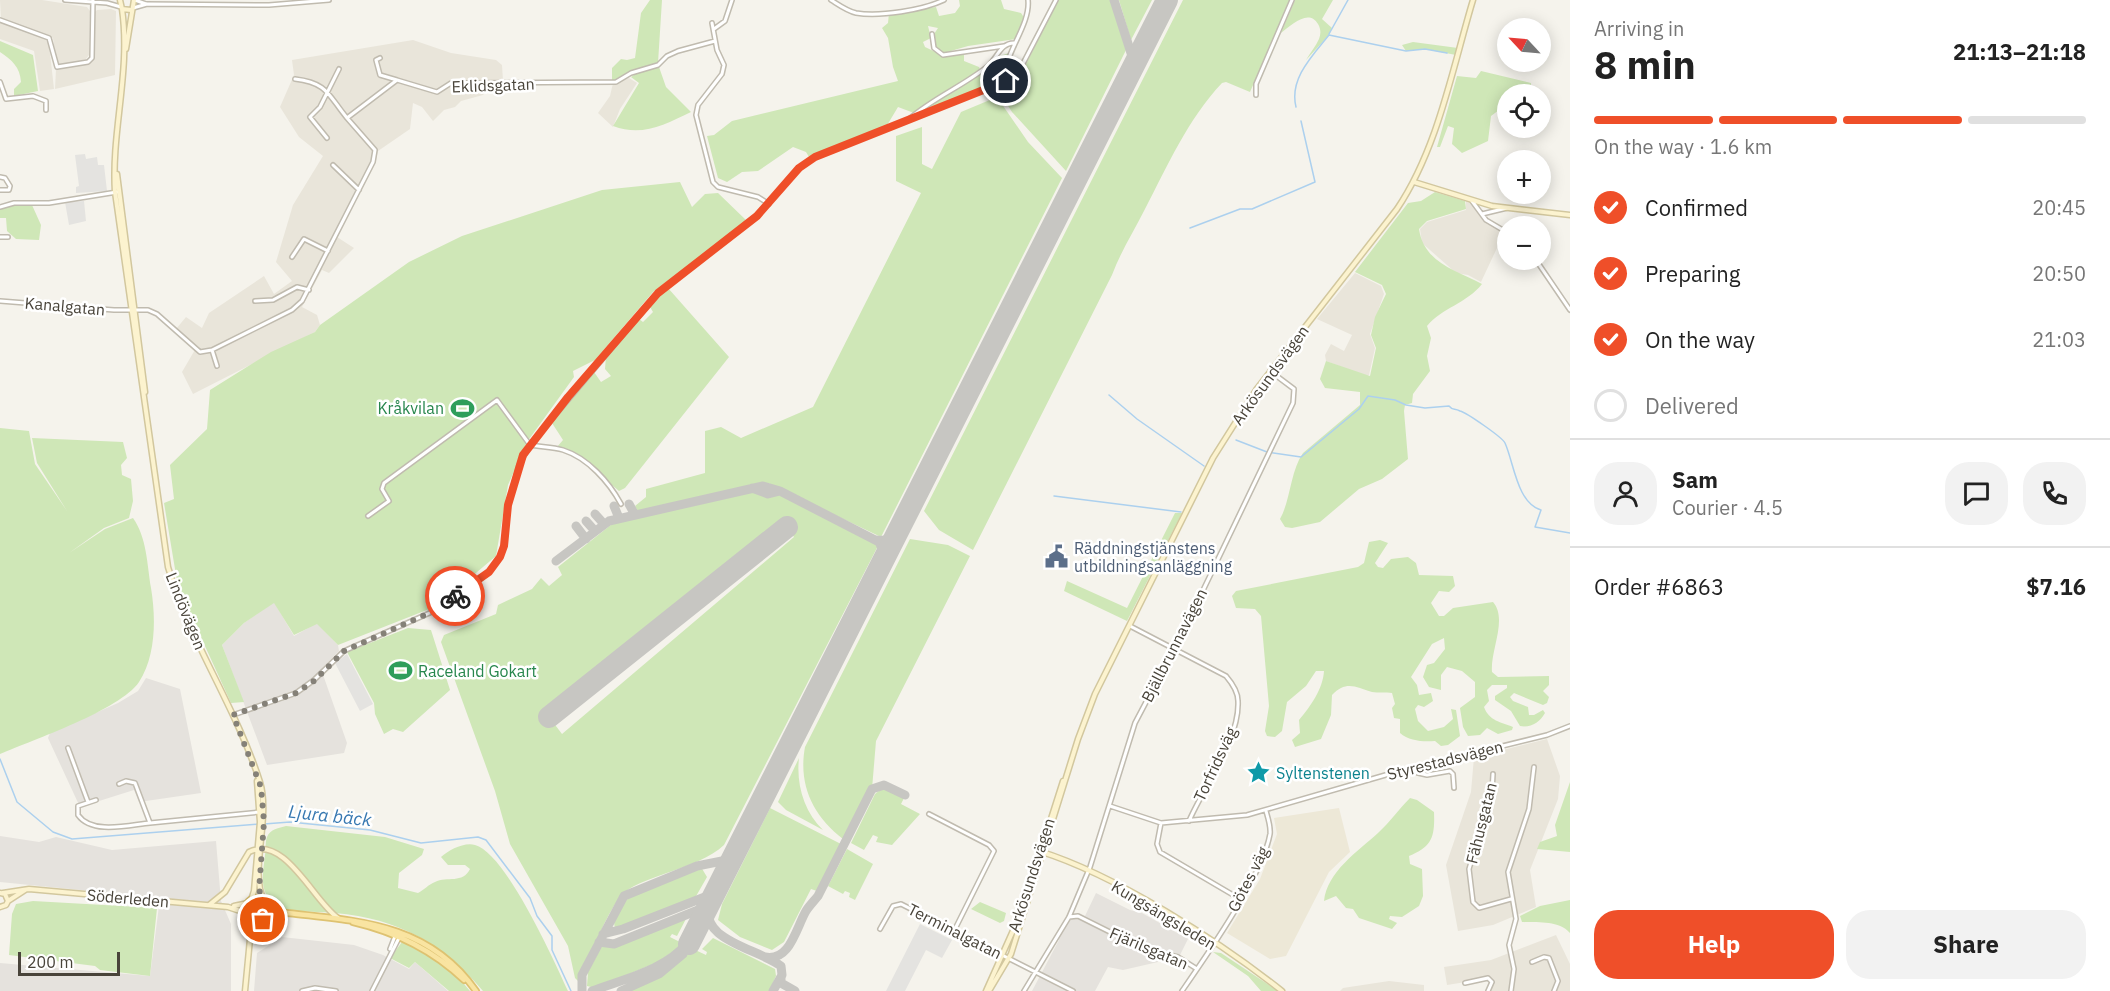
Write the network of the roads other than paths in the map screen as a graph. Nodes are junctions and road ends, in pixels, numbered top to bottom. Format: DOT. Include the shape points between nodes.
graph roads {
  1 [pos="65,0"];
  2 [pos="120,0"];
  3 [pos="134,0"];
  4 [pos="328,0"];
  5 [pos="732,0"];
  6 [pos="831,0"];
  7 [pos="944,0"];
  8 [pos="1028,0"];
  9 [pos="1056,0"];
  10 [pos="1292,0"];
  11 [pos="1473,0"];
  12 [pos="93,1"];
  13 [pos="107,3"];
  14 [pos="147,4"];
  15 [pos="122,8"];
  16 [pos="132,9"];
  17 [pos="0,20"];
  18 [pos="712,23"];
  19 [pos="714,29"];
  20 [pos="932,34"];
  21 [pos="715,41"];
  22 [pos="1016,43"];
  23 [pos="1004,46"];
  24 [pos="380,58"];
  25 [pos="124,64"];
  26 [pos="339,69"];
  27 [pos="295,79"];
  28 [pos="397,80"];
  29 [pos="1006,81"];
  30 [pos="0,82"];
  31 [pos="328,92"];
  32 [pos="1257,94"];
  33 [pos="46,110"];
  34 [pos="347,118"];
  35 [pos="908,121"];
  36 [pos="327,138"];
  37 [pos="333,165"];
  38 [pos="0,177"];
  39 [pos="1414,182"];
  40 [pos="0,190"];
  41 [pos="359,190"];
  42 [pos="117,192"];
  43 [pos="1472,201"];
  44 [pos="769,204"];
  45 [pos="0,207"];
  46 [pos="1507,208"];
  47 [pos="1482,214"];
  48 [pos="1570,215"];
  49 [pos="1497,228"];
  50 [pos="0,237"];
  51 [pos="8,237"];
  52 [pos="328,251"];
  53 [pos="292,257"];
  54 [pos="1543,270"];
  55 [pos="309,290"];
  56 [pos="0,301"];
  57 [pos="255,301"];
  58 [pos="1570,310"];
  59 [pos="133,311"];
  60 [pos="212,350"];
  61 [pos="217,366"];
  62 [pos="1273,373"];
  63 [pos="530,445"];
  64 [pos="621,504"];
  65 [pos="368,516"];
  66 [pos="1128,625"];
  67 [pos="1174,648"];
  68 [pos="233,715"];
  69 [pos="1570,726"];
  70 [pos="68,748"];
  71 [pos="1534,767"];
  72 [pos="1405,770"];
  73 [pos="256,774"];
  74 [pos="1493,774"];
  75 [pos="118,784"];
  76 [pos="1454,788"];
  77 [pos="96,800"];
  78 [pos="88,802"];
  79 [pos="1110,806"];
  80 [pos="1266,811"];
  81 [pos="260,812"];
  82 [pos="929,814"];
  83 [pos="1189,821"];
  84 [pos="150,823"];
  85 [pos="1161,823"];
  86 [pos="262,824"];
  87 [pos="260,850"];
  88 [pos="1041,851"];
  89 [pos="1088,872"];
  90 [pos="29,889"];
  91 [pos="2,893"];
  92 [pos="1240,899"];
  93 [pos="1511,899"];
  94 [pos="8,901"];
  95 [pos="249,901"];
  96 [pos="265,902"];
  97 [pos="208,905"];
  98 [pos="228,907"];
  99 [pos="0,908"];
  100 [pos="287,913"];
  101 [pos="247,916"];
  102 [pos="330,917"];
  103 [pos="1069,917"];
  104 [pos="338,918"];
  105 [pos="263,920"];
  106 [pos="880,929"];
  107 [pos="954,931"];
  108 [pos="398,934"];
  109 [pos="250,939"];
  110 [pos="1214,944"];
  111 [pos="1006,957"];
  112 [pos="1532,962"];
  113 [pos="1197,969"];
  114 [pos="1034,971"];
  115 [pos="1465,983"];
  116 [pos="245,991"];
  117 [pos="302,991"];
  118 [pos="336,991"];
  119 [pos="372,991"];
  120 [pos="474,991"];
  121 [pos="987,991"];
  122 [pos="1024,991"];
  123 [pos="1073,991"];
  124 [pos="1182,991"];
  125 [pos="1282,991"];
  126 [pos="1488,991"];
  127 [pos="1511,991"];
  128 [pos="1554,991"];
  1 -- 12 [label="street"];
  2 -- 13 [label="street"];
  2 -- 15 [label="main road, Lindövägen"];
  3 -- 14 [label="street"];
  3 -- 16 [label="main road, Lindövägen"];
  4 -- 14 [label="street" via="269,5"];
  5 -- 19 [label="street" via="725,21"];
  6 -- 7 [label="street" via="862,13 903,11"];
  8 -- 22 [label="street" via="1023,31"];
  9 -- 29 [label="street" via="1020,72"];
  10 -- 32 [label="street" via="1256,84"];
  11 -- 39 [label="main road, Arkösundsvägen" via="1434,132"];
  12 -- 13 [label="street"];
  12 -- 17 [label="street" via="92,57 88,62 57,67 49,38"];
  13 -- 15 [label="street"];
  14 -- 16 [label="street"];
  15 -- 16 [label="main road"];
  15 -- 25 [label="main road, Lindövägen"];
  16 -- 25 [label="main road, Lindövägen"];
  18 -- 19 [label="street"];
  19 -- 21 [label="street"];
  20 -- 23 [label="street" via="934,48 943,55"];
  21 -- 28 [label="street, Eklidsgatan" via="678,51 658,65 616,82 451,83 437,92"];
  21 -- 44 [label="street" via="724,64 722,74 698,105 696,115 713,182"];
  22 -- 23 [label="street"];
  22 -- 29 [label="street" via="1005,69"];
  23 -- 35 [label="street" via="987,66"];
  24 -- 28 [label="street" via="376,60 380,75"];
  25 -- 42 [label="main road, Lindövägen" via="115,160"];
  26 -- 31 [label="street"];
  27 -- 31 [label="street" via="318,83"];
  28 -- 34 [label="street"];
  29 -- 35 [label="street"];
  30 -- 33 [label="street" via="6,99 33,96 46,101"];
  31 -- 34 [label="street"];
  31 -- 36 [label="street" via="310,117"];
  34 -- 41 [label="street" via="375,150 374,162"];
  35 -- 44 [label="street" via="815,157 799,168"];
  37 -- 41 [label="street"];
  38 -- 40 [label="street" via="10,186 9,190"];
  39 -- 43 [label="main road"];
  39 -- 62 [label="main road, Arkösundsvägen"];
  41 -- 52 [label="street"];
  42 -- 45 [label="street" via="49,202 14,202"];
  42 -- 59 [label="main road, Lindövägen"];
  43 -- 46 [label="main road"];
  43 -- 47 [label="street"];
  44 -- 63 [label="street" via="658,293"];
  46 -- 47 [label="street"];
  46 -- 48 [label="main road"];
  47 -- 49 [label="street"];
  50 -- 51 [label="street"];
  52 -- 53 [label="street" via="304,239"];
  52 -- 55 [label="street"];
  54 -- 58 [label="street"];
  55 -- 57 [label="street" via="297,287 273,300"];
  55 -- 60 [label="street" via="300,305"];
  56 -- 59 [label="street, Kanalgatan"];
  59 -- 60 [label="street, Kanalgatan" via="153,311 195,350"];
  59 -- 68 [label="main road, Lindövägen" via="168,567 184,613"];
  60 -- 61 [label="street"];
  62 -- 66 [label="main road, Arkösundsvägen" via="1220,446"];
  62 -- 67 [label="street, Bjällbrunnavägen" via="1294,389 1293,404"];
  63 -- 64 [label="street" via="563,450 580,459 613,489"];
  63 -- 65 [label="street" via="498,400 384,483 382,489 389,501"];
  63 -- 68 [label="street" via="519,465 508,505 504,546 489,572 434,611 344,651 296,693"];
  66 -- 67 [label="street, Torfridsväg"];
  66 -- 88 [label="main road, Arkösundsvägen" via="1092,701"];
  67 -- 79 [label="street, Bjällbrunnavägen" via="1131,733"];
  67 -- 83 [label="street, Torfridsväg" via="1227,676 1238,699 1229,741"];
  68 -- 73 [label="main road, Lindövägen"];
  69 -- 72 [label="street, Styrestadsvägen"];
  70 -- 78 [label="street"];
  71 -- 93 [label="street" via="1529,809 1509,863"];
  72 -- 76 [label="street" via="1427,776 1450,771"];
  72 -- 80 [label="street, Styrestadsvägen"];
  73 -- 81 [label="main road, Lindövägen"];
  73 -- 86 [label="main road, Lindövägen" via="261,787"];
  74 -- 93 [label="street, Fähusgatan" via="1492,792 1469,869 1471,892 1479,908"];
  75 -- 84 [label="street" via="135,783"];
  77 -- 78 [label="street"];
  78 -- 84 [label="street" via="78,806 78,815 91,825"];
  79 -- 85 [label="street, Styrestadsvägen"];
  79 -- 89 [label="street, Bjällbrunnavägen"];
  80 -- 83 [label="street, Styrestadsvägen"];
  80 -- 92 [label="street, Götes väg" via="1268,840"];
  81 -- 84 [label="street"];
  81 -- 86 [label="main road, Lindövägen"];
  82 -- 107 [label="street" via="989,844 994,851"];
  83 -- 85 [label="street, Styrestadsvägen"];
  85 -- 92 [label="street" via="1157,844 1160,852"];
  86 -- 87 [label="main road, Lindövägen"];
  87 -- 95 [label="main road, Lindövägen"];
  87 -- 96 [label="main road, Lindövägen" via="259,890"];
  87 -- 97 [label="main road" via="249,852 230,886 219,900"];
  87 -- 104 [label="main road" via="283,858"];
  88 -- 89 [label="main road, Kungsängsleden"];
  88 -- 111 [label="main road, Arkösundsvägen"];
  89 -- 103 [label="street"];
  89 -- 110 [label="main road, Kungsängsleden"];
  90 -- 91 [label="main road, Söderleden"];
  90 -- 94 [label="main road"];
  90 -- 97 [label="main road, Söderleden"];
  91 -- 94 [label="main road"];
  92 -- 110 [label="street, Götes väg"];
  93 -- 127 [label="street" via="1516,919 1509,945 1514,969"];
  94 -- 99 [label="main road"];
  95 -- 96 [label="main road"];
  95 -- 98 [label="main road, Söderleden"];
  95 -- 101 [label="main road"];
  96 -- 100 [label="main road"];
  96 -- 105 [label="main road" via="269,911"];
  97 -- 98 [label="main road, Söderleden"];
  98 -- 101 [label="main road, Söderleden"];
  100 -- 102 [label="main road"];
  100 -- 105 [label="main road"];
  101 -- 105 [label="main road"];
  101 -- 109 [label="main road"];
  102 -- 104 [label="main road"];
  102 -- 108 [label="main road"];
  103 -- 113 [label="street, Fjärilsgatan" via="1078,916 1144,949 1178,957"];
  103 -- 114 [label="street"];
  104 -- 108 [label="main road" via="371,922"];
  105 -- 109 [label="main road"];
  106 -- 107 [label="street, Terminalgatan" via="893,906 901,904"];
  107 -- 111 [label="street, Terminalgatan"];
  108 -- 119 [label="street"];
  108 -- 120 [label="main road" via="440,954"];
  109 -- 116 [label="main road"];
  110 -- 113 [label="street, Götes väg"];
  110 -- 125 [label="main road, Kungsängsleden"];
  111 -- 114 [label="street, Terminalgatan"];
  111 -- 121 [label="main road, Arkösundsvägen"];
  112 -- 128 [label="street" via="1549,958 1558,981"];
  113 -- 124 [label="street, Götes väg"];
  114 -- 122 [label="street"];
  114 -- 123 [label="street, Terminalgatan"];
  115 -- 126 [label="street" via="1488,978 1492,982"];
  117 -- 118 [label="street"];
}
